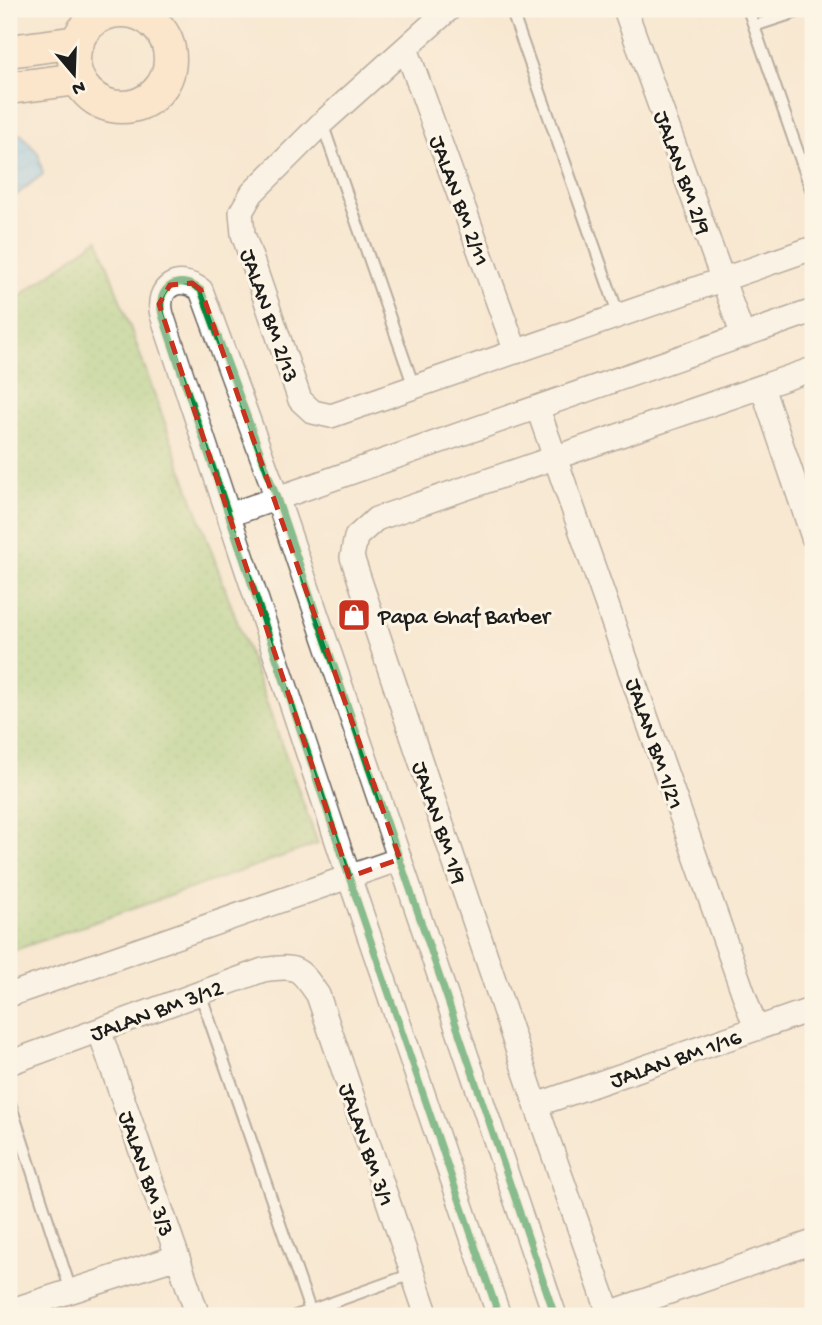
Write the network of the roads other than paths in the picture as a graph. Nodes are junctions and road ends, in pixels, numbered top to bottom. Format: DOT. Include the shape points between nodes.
graph roads {
  1 [pos="449,9"];
  2 [pos="511,9"];
  3 [pos="625,9"];
  4 [pos="748,9"];
  5 [pos="806,9"];
  6 [pos="145,13"];
  7 [pos="89,24"];
  8 [pos="754,26"];
  9 [pos="406,48"];
  10 [pos="9,51"];
  11 [pos="78,79"];
  12 [pos="9,88"];
  13 [pos="322,123"];
  14 [pos="813,195"];
  15 [pos="813,248"];
  16 [pos="723,279"];
  17 [pos="813,311"];
  18 [pos="619,316"];
  19 [pos="743,336"];
  20 [pos="516,352"];
  21 [pos="813,369"];
  22 [pos="414,387"];
  23 [pos="762,387"];
  24 [pos="538,409"];
  25 [pos="556,457"];
  26 [pos="277,498"];
  27 [pos="229,515"];
  28 [pos="813,537"];
  29 [pos="400,859"];
  30 [pos="349,877"];
  31 [pos="304,974"];
  32 [pos="200,993"];
  33 [pos="9,995"];
  34 [pos="813,1009"];
  35 [pos="756,1029"];
  36 [pos="99,1030"];
  37 [pos="9,1063"];
  38 [pos="9,1100"];
  39 [pos="536,1105"];
  40 [pos="813,1242"];
  41 [pos="177,1257"];
  42 [pos="412,1274"];
  43 [pos="71,1291"];
  44 [pos="9,1311"];
  45 [pos="311,1314"];
  46 [pos="609,1315"];
  47 [pos="198,1316"];
  48 [pos="295,1316"];
  49 [pos="427,1316"];
  50 [pos="499,1316"];
  51 [pos="555,1316"];
  1 -- 9 [label="street"];
  2 -- 18 [label="lane"];
  3 -- 16 [label="street, JALAN BM 2/9"];
  4 -- 8 [label="lane"];
  5 -- 8 [label="lane"];
  6 -- 7 [label="street" via="120,11"];
  6 -- 11 [label="street" via="167,42 170,58 160,89 148,100 116,107 87,93"];
  7 -- 10 [label="street"];
  7 -- 11 [label="street" via="75,47"];
  8 -- 14 [label="lane"];
  9 -- 13 [label="street"];
  9 -- 20 [label="street, JALAN BM 2/11"];
  11 -- 12 [label="street"];
  13 -- 22 [label="lane"];
  13 -- 22 [label="street, JALAN BM 2/13" via="252,193 241,212 243,234 300,400 313,412 331,416"];
  15 -- 16 [label="street"];
  16 -- 18 [label="street"];
  16 -- 19 [label="street, JALAN BM 2/9"];
  17 -- 19 [label="street"];
  18 -- 20 [label="street"];
  19 -- 24 [label="street"];
  20 -- 22 [label="street"];
  21 -- 23 [label="street"];
  23 -- 25 [label="street"];
  23 -- 28 [label="street"];
  24 -- 25 [label="street, JALAN BM 1/21"];
  24 -- 26 [label="street"];
  25 -- 35 [label="street, JALAN BM 1/21"];
  25 -- 39 [label="street, JALAN BM 1/9" via="376,519 356,537 352,557"];
  26 -- 27 [label="street"];
  26 -- 27 [label="street" via="201,290 192,283 170,285 159,304"];
  26 -- 29 [label="street"];
  27 -- 30 [label="street"];
  29 -- 30 [label="street"];
  29 -- 51 [label="street"];
  30 -- 33 [label="street"];
  30 -- 50 [label="street"];
  31 -- 32 [label="street, JALAN BM 3/12" via="289,966 263,970"];
  31 -- 42 [label="street, JALAN BM 3/1" via="318,995"];
  32 -- 36 [label="street, JALAN BM 3/12"];
  32 -- 45 [label="lane"];
  34 -- 35 [label="street, JALAN BM 1/16"];
  35 -- 39 [label="street, JALAN BM 1/16"];
  36 -- 37 [label="street, JALAN BM 3/12"];
  36 -- 41 [label="street, JALAN BM 3/3"];
  38 -- 43 [label="lane"];
  39 -- 46 [label="street, JALAN BM 1/9"];
  40 -- 46 [label="street"];
  41 -- 43 [label="street"];
  41 -- 47 [label="street, JALAN BM 3/3"];
  42 -- 45 [label="lane"];
  42 -- 49 [label="street, JALAN BM 3/1"];
  43 -- 44 [label="street"];
  45 -- 48 [label="lane"];
}
